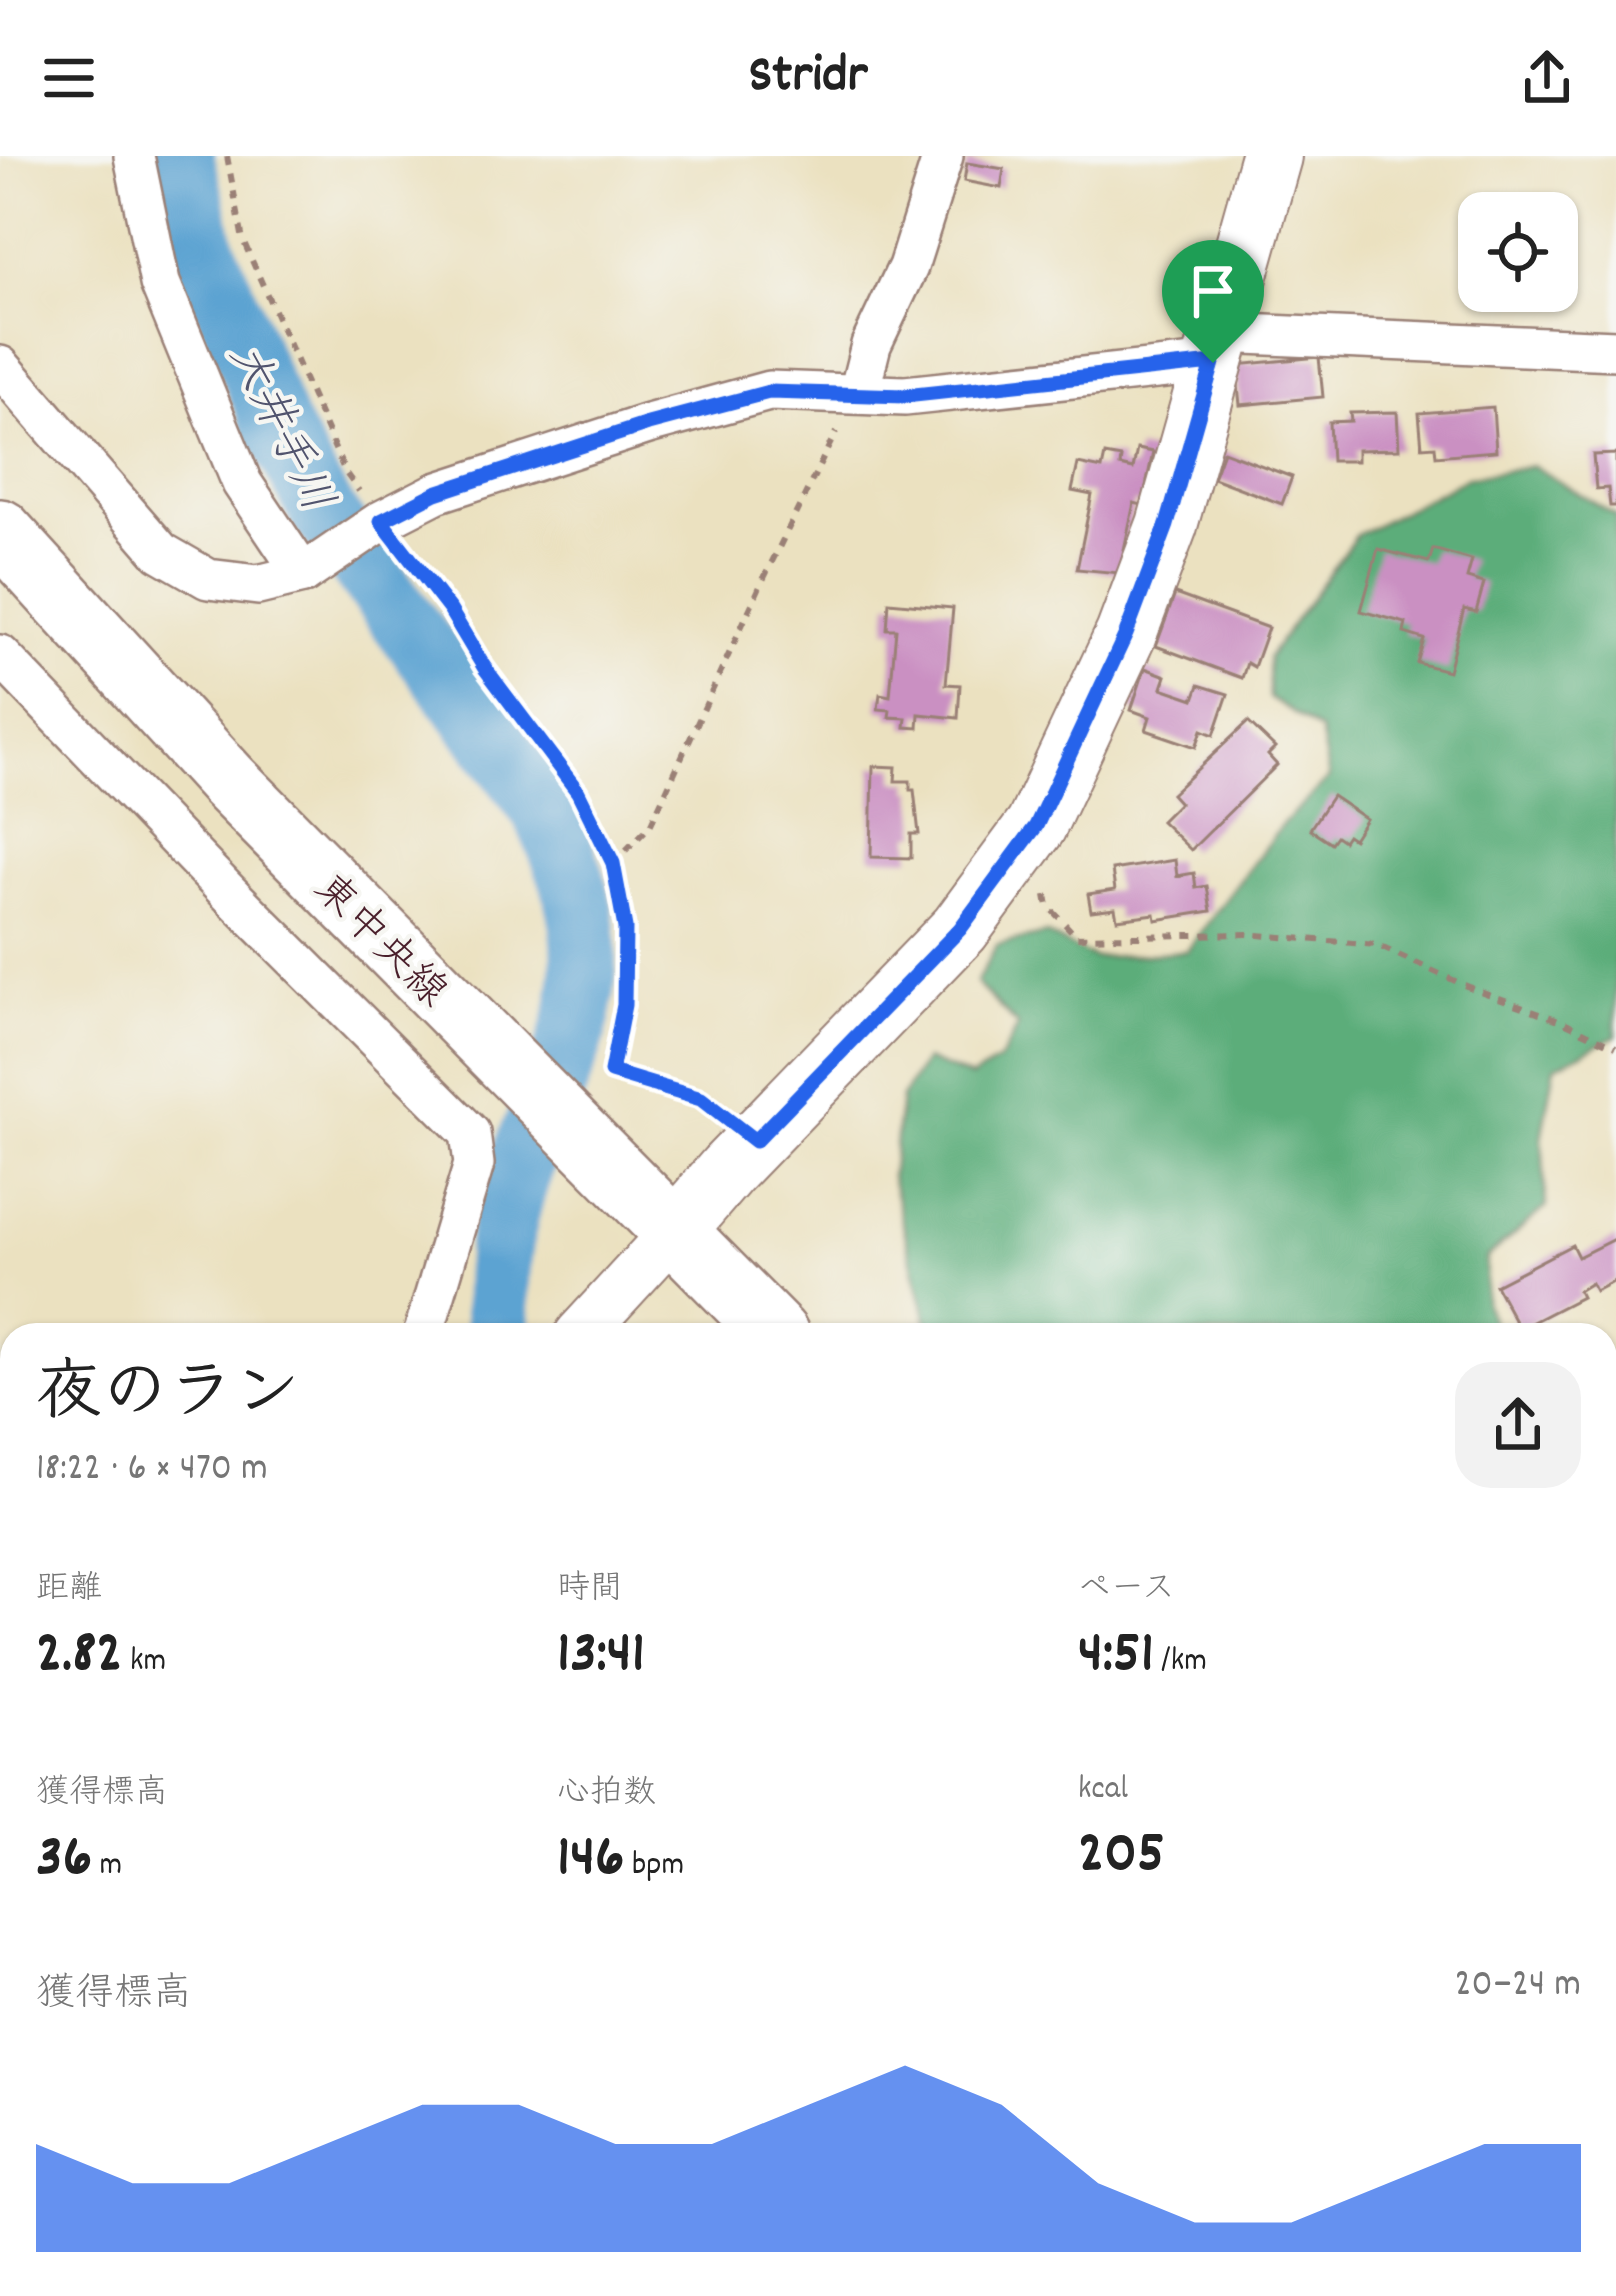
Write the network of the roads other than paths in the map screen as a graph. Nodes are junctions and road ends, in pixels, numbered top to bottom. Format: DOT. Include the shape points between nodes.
graph roads {
  1 [pos="134,156"];
  2 [pos="943,156"];
  3 [pos="1271,156"];
  4 [pos="1217,348"];
  5 [pos="1616,350"];
  6 [pos="0,366"];
  7 [pos="859,393"];
  8 [pos="0,531"];
  9 [pos="315,566"];
  10 [pos="0,655"];
  11 [pos="674,1232"];
  12 [pos="427,1323"];
  13 [pos="590,1323"];
  14 [pos="765,1323"];
  1 -- 9 [label="street" via="160,283 242,483"];
  2 -- 7 [label="street"];
  3 -- 4 [label="main road"];
  4 -- 5 [label="street"];
  4 -- 7 [label="street" via="905,396"];
  4 -- 11 [label="main road" via="1167,525 1036,826 960,929"];
  6 -- 9 [label="street" via="161,552 208,579 258,585"];
  7 -- 9 [label="street" via="769,392 648,424 436,493"];
  8 -- 11 [label="highway, 東中央線" via="228,781"];
  10 -- 12 [label="street" via="470,1133 474,1164"];
  11 -- 13 [label="street"];
  11 -- 14 [label="highway, 東中央線"];
}
